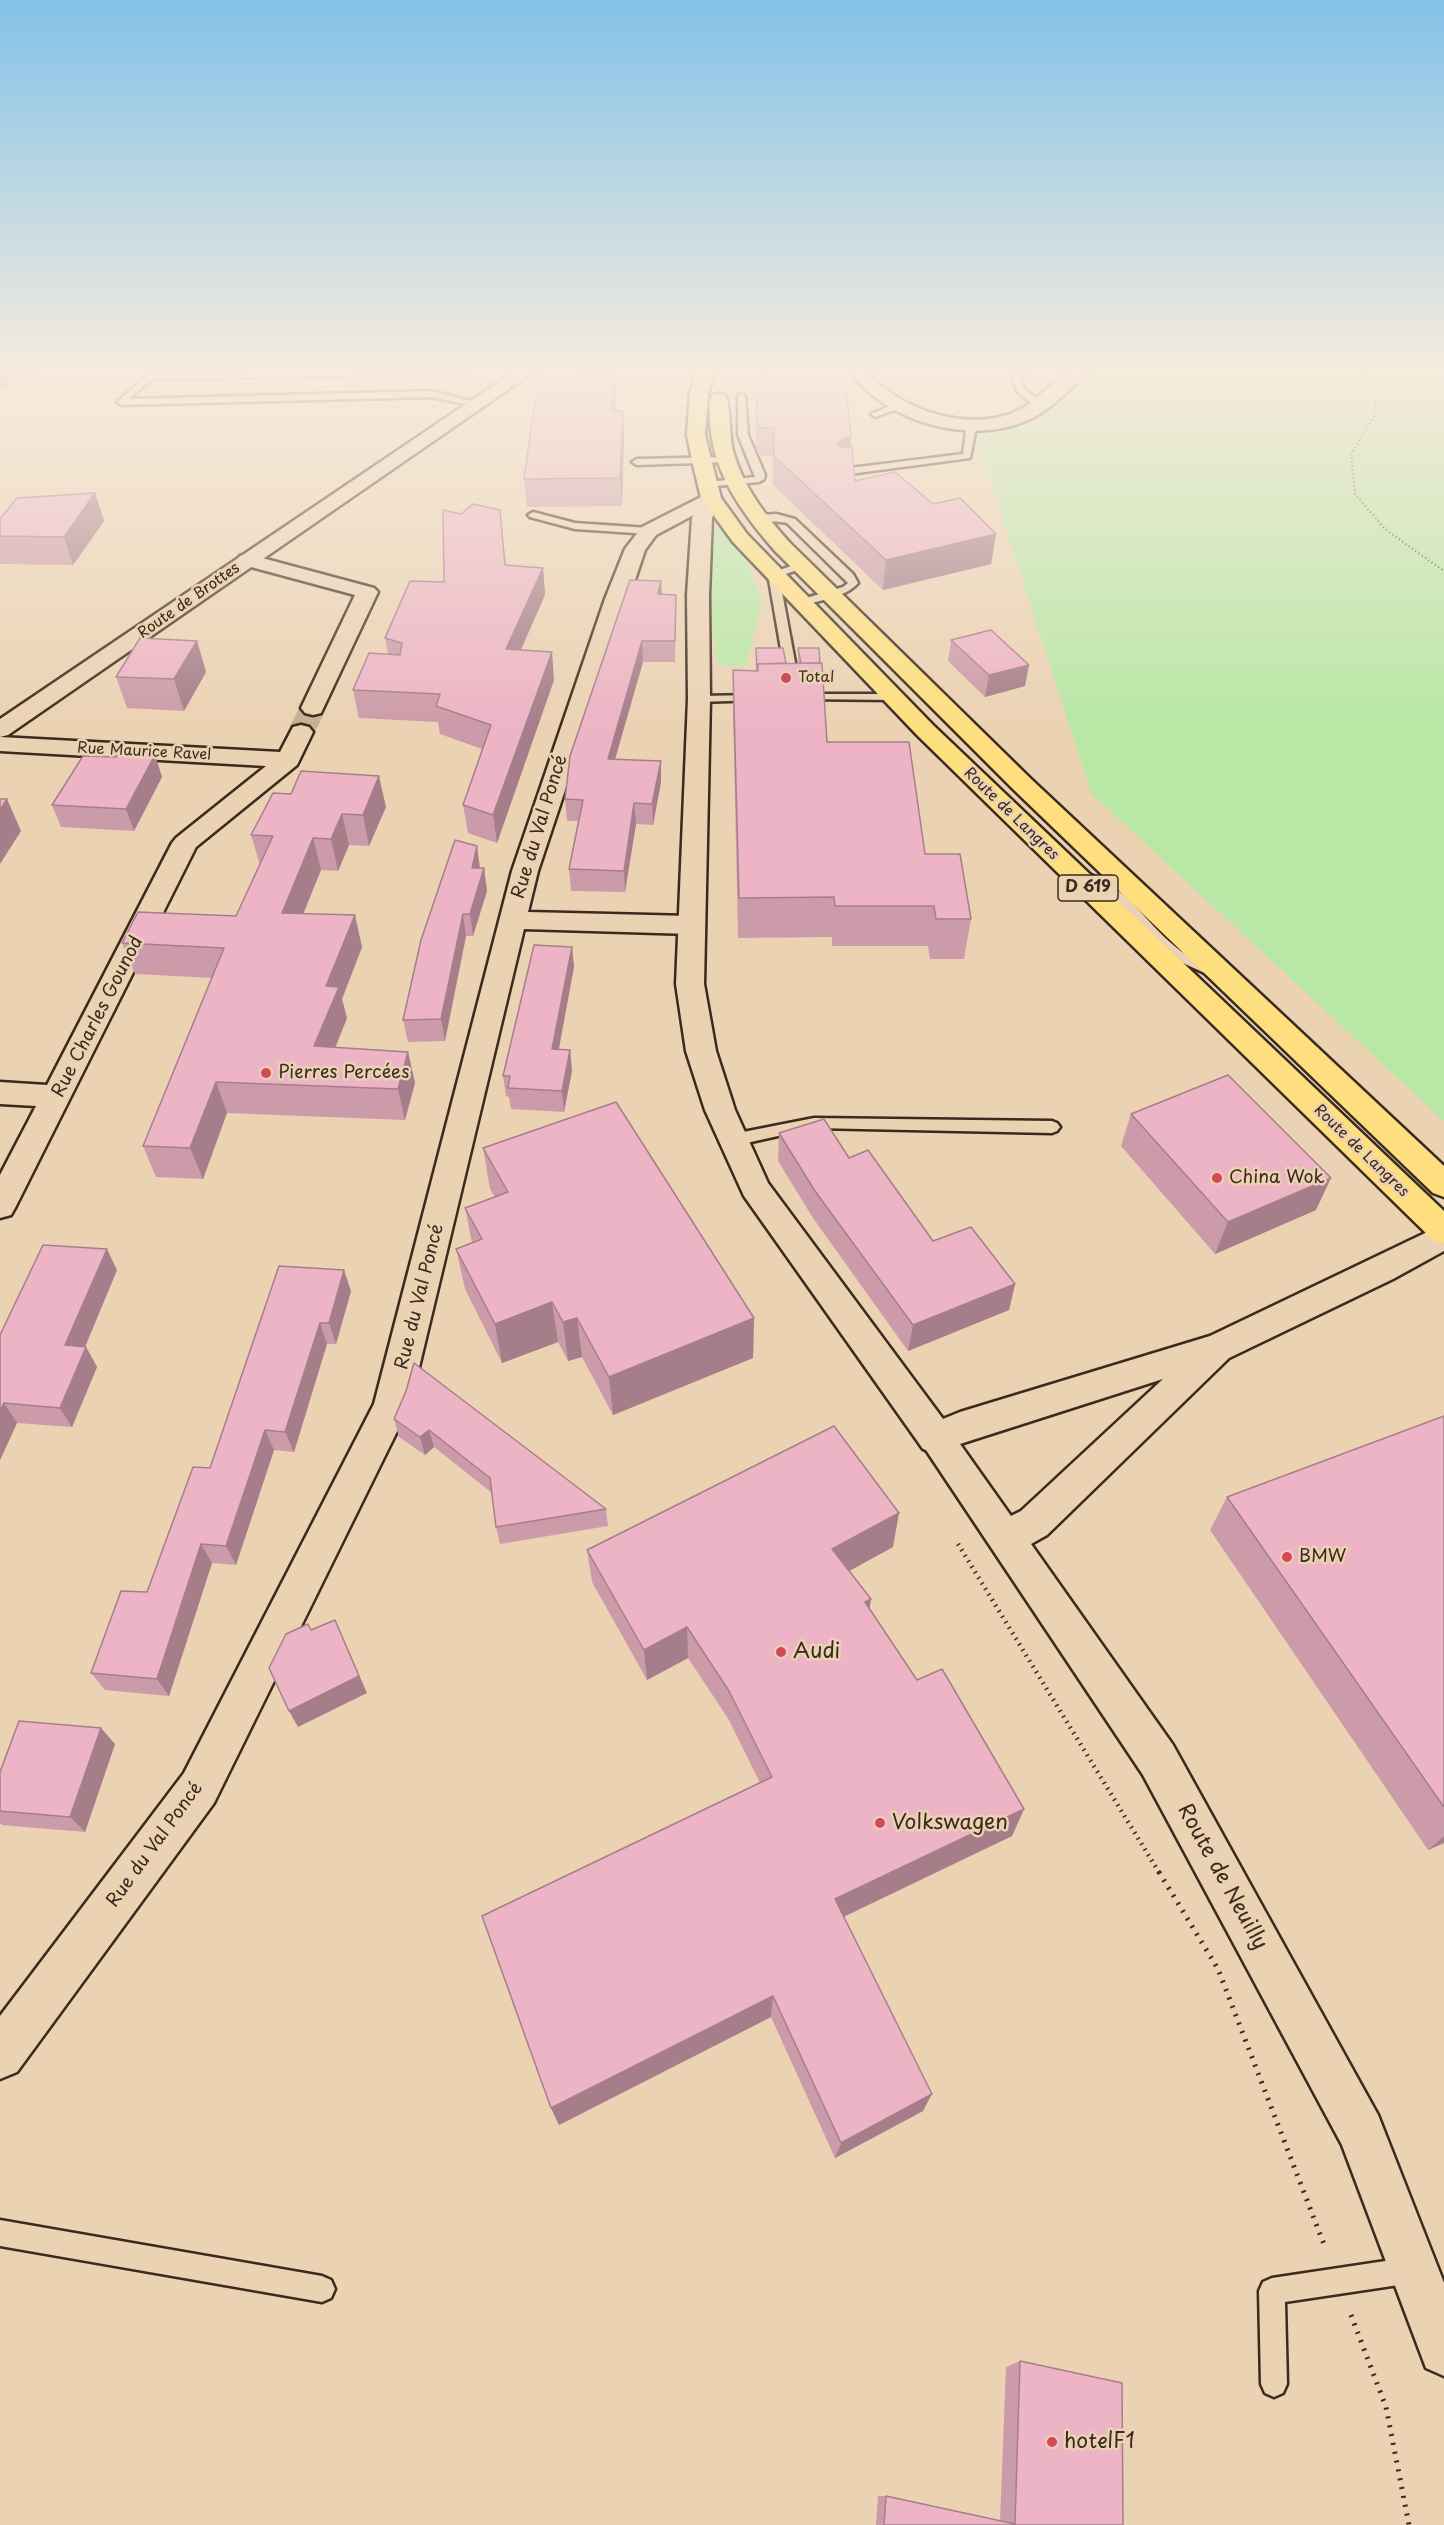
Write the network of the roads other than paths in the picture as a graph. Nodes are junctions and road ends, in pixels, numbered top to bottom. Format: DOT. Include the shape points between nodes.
graph roads {
  1 [pos="353,489"];
  2 [pos="717,489"];
  3 [pos="738,489"];
  4 [pos="710,491"];
  5 [pos="533,514"];
  6 [pos="764,525"];
  7 [pos="649,531"];
  8 [pos="248,560"];
  9 [pos="800,566"];
  10 [pos="773,574"];
  11 [pos="831,594"];
  12 [pos="800,603"];
  13 [pos="892,697"];
  14 [pos="763,698"];
  15 [pos="699,699"];
  16 [pos="313,708"];
  17 [pos="0,730"];
  18 [pos="302,732"];
  19 [pos="0,744"];
  20 [pos="288,760"];
  21 [pos="1073,873"];
  22 [pos="513,920"];
  23 [pos="691,925"];
  24 [pos="1225,977"];
  25 [pos="0,1093"];
  26 [pos="57,1096"];
  27 [pos="1052,1126"];
  28 [pos="733,1140"];
  29 [pos="1444,1185"];
  30 [pos="0,1206"];
  31 [pos="1444,1231"];
  32 [pos="1444,1236"];
  33 [pos="1220,1347"];
  34 [pos="936,1438"];
  35 [pos="1005,1538"];
  36 [pos="0,2055"];
  37 [pos="0,2233"];
  38 [pos="1413,2269"];
  39 [pos="322,2289"];
  40 [pos="1444,2350"];
  41 [pos="1274,2384"];
  1 -- 8 [label="street, Route de Brottes"];
  2 -- 4 [label="lane"];
  3 -- 6 [label="main road, D 619"];
  4 -- 7 [label="street, Rue du Val Poncé"];
  4 -- 10 [label="main road, Route de Langres / D 619" via="740,538"];
  4 -- 15 [label="street, Route de Neuilly" via="702,518"];
  5 -- 7 [label="lane" via="575,526"];
  6 -- 9 [label="main road, D 619"];
  6 -- 11 [label="lane" via="776,517 790,521 849,576 853,583 848,589"];
  7 -- 22 [label="street, Rue du Val Poncé" via="635,549 616,598 548,795"];
  8 -- 16 [label="street" via="367,592"];
  8 -- 17 [label="street, Route de Brottes"];
  9 -- 10 [label="lane"];
  9 -- 11 [label="main road, D 619"];
  10 -- 12 [label="main road, Route de Langres / D 619"];
  10 -- 13 [label="lane" via="790,697"];
  11 -- 12 [label="lane"];
  11 -- 24 [label="main road, D 619" via="1022,784"];
  12 -- 13 [label="main road, Route de Langres / D 619"];
  13 -- 21 [label="main road, Route de Langres / D 619"];
  14 -- 15 [label="lane"];
  15 -- 23 [label="street, Route de Neuilly"];
  18 -- 20 [label="street, Rue Charles Gounod"];
  19 -- 20 [label="street, Rue Maurice Ravel"];
  20 -- 26 [label="street, Rue Charles Gounod" via="185,843"];
  21 -- 24 [label="lane" via="1106,884 1181,957"];
  21 -- 31 [label="main road, Route de Langres / D 619"];
  22 -- 23 [label="street"];
  22 -- 36 [label="street, Rue du Val Poncé" via="392,1405 199,1788"];
  23 -- 28 [label="street, Route de Neuilly" via="690,984 702,1051"];
  24 -- 29 [label="main road, D 619"];
  25 -- 26 [label="street"];
  26 -- 30 [label="street, Rue Charles Gounod"];
  27 -- 28 [label="lane" via="814,1123"];
  28 -- 34 [label="street, Route de Neuilly" via="755,1188"];
  32 -- 33 [label="street"];
  33 -- 34 [label="street" via="960,1427"];
  33 -- 35 [label="street" via="1041,1516"];
  34 -- 35 [label="street, Route de Neuilly"];
  35 -- 38 [label="street, Route de Neuilly" via="1158,1760 1361,2132"];
  37 -- 39 [label="lane"];
  38 -- 40 [label="street, Route de Neuilly"];
  38 -- 41 [label="lane" via="1272,2291"];
}
